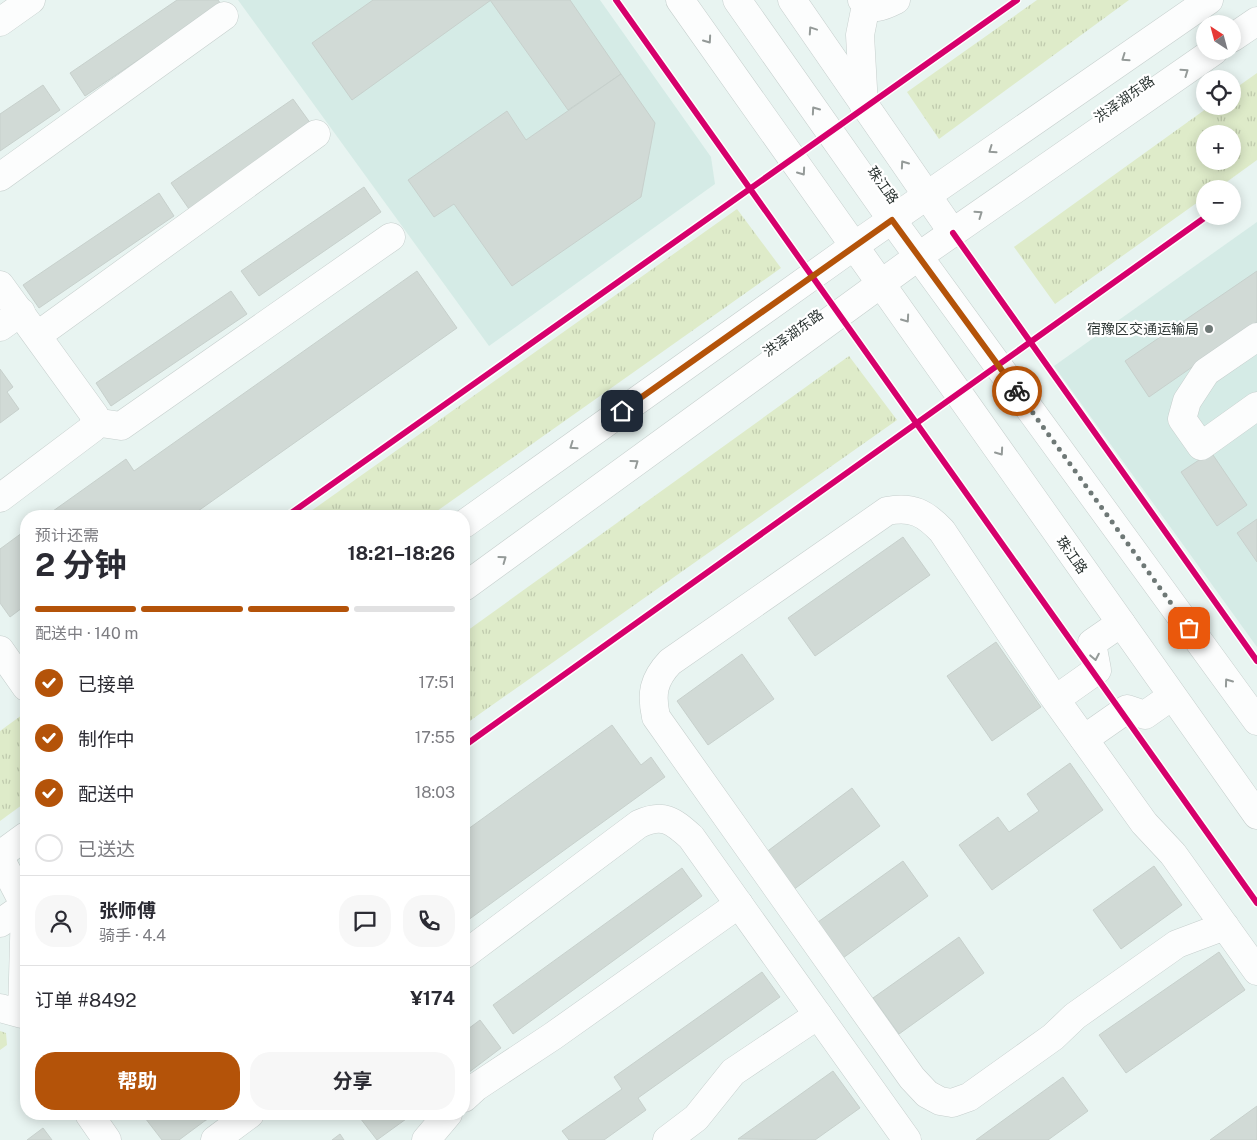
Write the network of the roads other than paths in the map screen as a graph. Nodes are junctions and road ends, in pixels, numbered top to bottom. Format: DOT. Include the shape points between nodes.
graph roads {
  1 [pos="31,0"];
  2 [pos="680,0"];
  3 [pos="737,0"];
  4 [pos="792,0"];
  5 [pos="896,0"];
  6 [pos="1209,0"];
  7 [pos="864,2"];
  8 [pos="224,16"];
  9 [pos="1257,21"];
  10 [pos="0,22"];
  11 [pos="1241,32"];
  12 [pos="1201,60"];
  13 [pos="864,108"];
  14 [pos="316,134"];
  15 [pos="0,177"];
  16 [pos="927,196"];
  17 [pos="892,220"];
  18 [pos="952,233"];
  19 [pos="391,237"];
  20 [pos="854,246"];
  21 [pos="919,256"];
  22 [pos="881,284"];
  23 [pos="0,285"];
  24 [pos="11,320"];
  25 [pos="38,335"];
  26 [pos="1257,337"];
  27 [pos="1257,406"];
  28 [pos="94,422"];
  29 [pos="0,498"];
  30 [pos="470,520"];
  31 [pos="470,583"];
  32 [pos="1121,623"];
  33 [pos="0,650"];
  34 [pos="20,678"];
  35 [pos="1172,696"];
  36 [pos="1056,699"];
  37 [pos="1257,721"];
  38 [pos="1084,739"];
  39 [pos="1257,815"];
  40 [pos="20,841"];
  41 [pos="0,856"];
  42 [pos="20,894"];
  43 [pos="739,904"];
  44 [pos="20,909"];
  45 [pos="0,923"];
  46 [pos="1225,926"];
  47 [pos="470,950"];
  48 [pos="20,971"];
  49 [pos="1257,971"];
  50 [pos="16,1015"];
  51 [pos="818,1015"];
  52 [pos="470,1092"];
  53 [pos="93,1120"];
  54 [pos="242,1120"];
  55 [pos="443,1120"];
  56 [pos="899,1137"];
  57 [pos="107,1140"];
  58 [pos="215,1140"];
  59 [pos="426,1140"];
  60 [pos="667,1140"];
  1 -- 10 [label="main road"];
  2 -- 20 [label="main road, 珠江路, one-way"];
  17 -- 3 [label="main road, 珠江路, one-way"];
  13 -- 4 [label="main road, one-way"];
  5 -- 7 [label="main road" via="875,8"];
  6 -- 16 [label="main road, one-way"];
  7 -- 13 [label="main road" via="860,35"];
  8 -- 15 [label="main road"];
  9 -- 11 [label="main road"];
  18 -- 12 [label="main road, 洪泽湖东路, one-way"];
  16 -- 13 [label="main road, one-way"];
  14 -- 25 [label="main road"];
  16 -- 17 [label="main road"];
  16 -- 18 [label="main road"];
  17 -- 20 [label="main road"];
  17 -- 21 [label="main road, 珠江路"];
  18 -- 21 [label="main road, 洪泽湖东路"];
  19 -- 28 [label="main road" via="121,426"];
  20 -- 22 [label="main road, 珠江路"];
  20 -- 30 [label="main road, one-way"];
  21 -- 22 [label="main road, 洪泽湖东路"];
  37 -- 21 [label="main road, 珠江路, one-way"];
  31 -- 22 [label="main road, 洪泽湖东路, one-way"];
  22 -- 32 [label="main road, 珠江路, one-way"];
  23 -- 24 [label="main road"];
  24 -- 25 [label="main road"];
  25 -- 28 [label="main road" via="95,416"];
  26 -- 27 [label="main road" via="1202,376 1187,401 1182,419 1201,446"];
  28 -- 29 [label="main road" via="93,428"];
  32 -- 35 [label="main road, 珠江路"];
  32 -- 36 [label="main road, one-way" via="1092,643 1097,670"];
  33 -- 34 [label="main road"];
  35 -- 38 [label="main road" via="1145,715 1127,709"];
  35 -- 39 [label="main road, 珠江路"];
  36 -- 38 [label="main road"];
  36 -- 46 [label="main road" via="942,532 932,521 904,508 887,511 670,662 654,684 652,700 656,717 906,1070 927,1094 940,1101 952,1103 969,1097 1176,944"];
  38 -- 46 [label="main road"];
  40 -- 41 [label="main road"];
  41 -- 42 [label="main road"];
  43 -- 47 [label="main road" via="691,836 672,821 653,817 639,824"];
  43 -- 51 [label="main road"];
  43 -- 52 [label="main road"];
  44 -- 45 [label="main road"];
  46 -- 49 [label="main road"];
  48 -- 50 [label="main road"];
  51 -- 56 [label="main road"];
  51 -- 60 [label="main road" via="733,1072 696,1118"];
  53 -- 57 [label="main road"];
  54 -- 58 [label="main road"];
  55 -- 59 [label="main road"];
}
